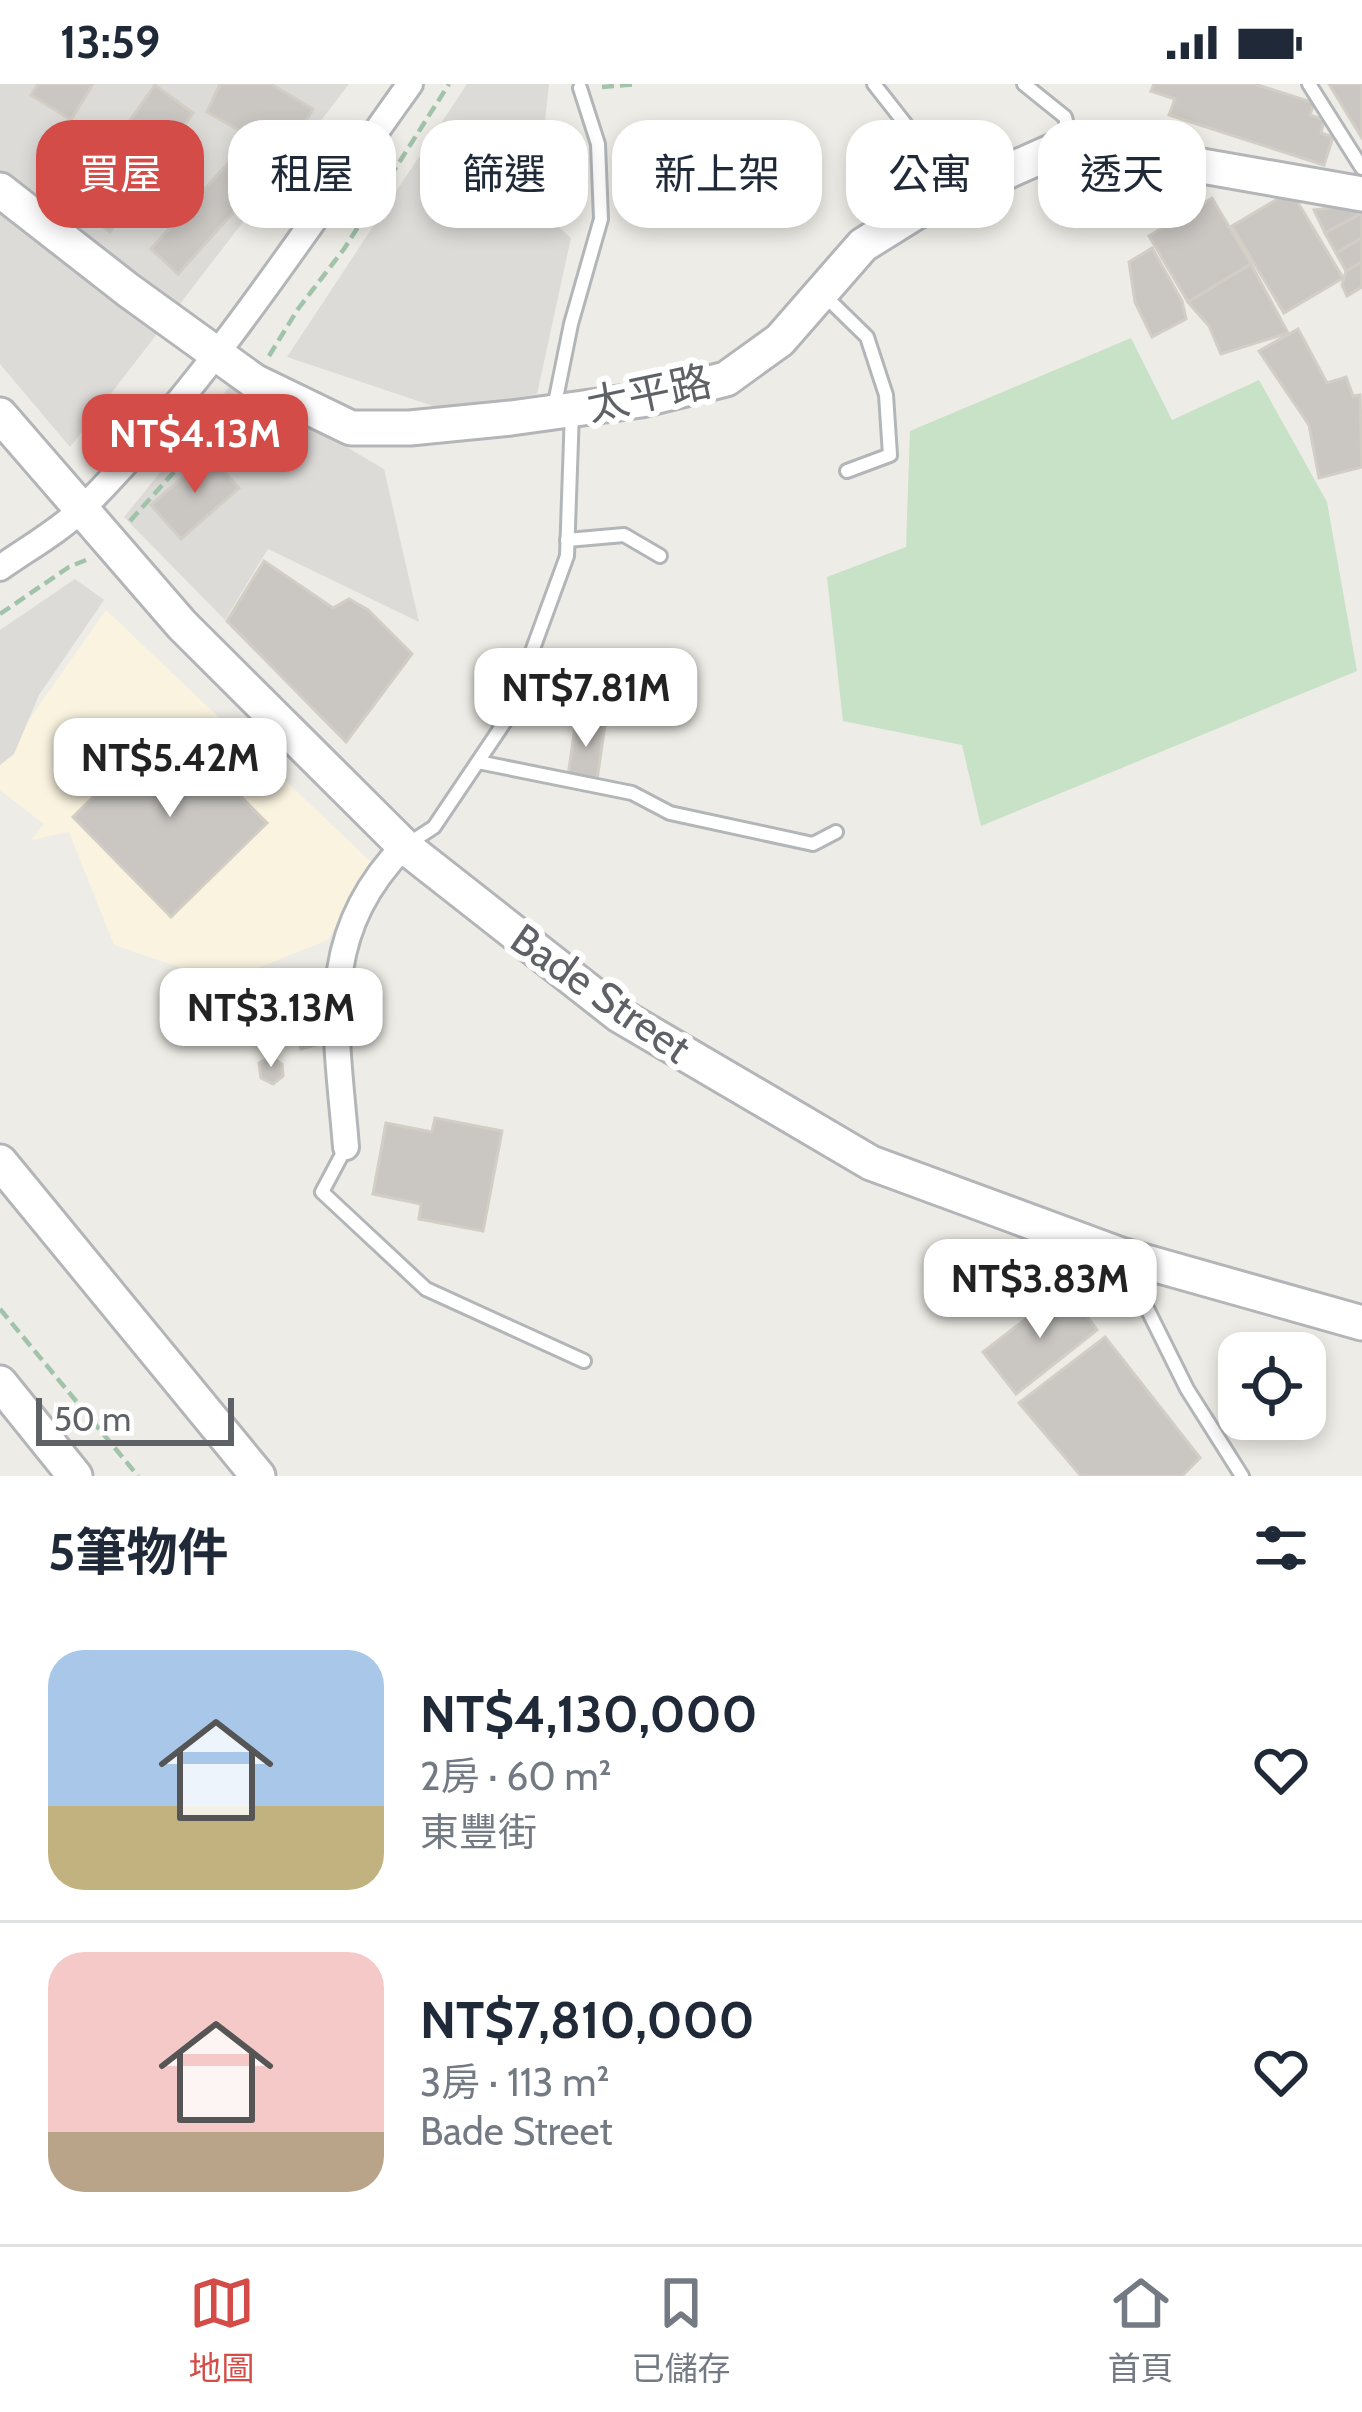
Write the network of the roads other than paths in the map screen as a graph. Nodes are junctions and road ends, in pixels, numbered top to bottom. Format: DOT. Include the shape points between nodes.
graph roads {
  1 [pos="410,84"];
  2 [pos="874,84"];
  3 [pos="1024,84"];
  4 [pos="1309,84"];
  5 [pos="580,88"];
  6 [pos="902,120"];
  7 [pos="1066,120"];
  8 [pos="1206,167"];
  9 [pos="1362,167"];
  10 [pos="0,190"];
  11 [pos="1362,194"];
  12 [pos="890,228"];
  13 [pos="822,292"];
  14 [pos="214,353"];
  15 [pos="562,411"];
  16 [pos="0,415"];
  17 [pos="848,471"];
  18 [pos="80,512"];
  19 [pos="567,541"];
  20 [pos="660,556"];
  21 [pos="0,568"];
  22 [pos="478,762"];
  23 [pos="836,832"];
  24 [pos="404,846"];
  25 [pos="336,978"];
  26 [pos="240,1026"];
  27 [pos="346,1147"];
  28 [pos="0,1162"];
  29 [pos="1121,1256"];
  30 [pos="1362,1323"];
  31 [pos="584,1361"];
  32 [pos="0,1383"];
  33 [pos="75,1476"];
  34 [pos="258,1476"];
  35 [pos="1242,1476"];
  1 -- 14 [label="street"];
  2 -- 6 [label="lane"];
  3 -- 7 [label="lane"];
  4 -- 9 [label="lane"];
  5 -- 15 [label="lane" via="598,144 601,219 571,324"];
  8 -- 11 [label="street"];
  10 -- 14 [label="street, 太平路"];
  12 -- 13 [label="street, 太平路" via="863,245"];
  13 -- 15 [label="street, 太平路" via="780,340 726,379"];
  13 -- 17 [label="lane" via="867,337 886,395 890,455"];
  14 -- 15 [label="street, 太平路" via="351,428"];
  14 -- 18 [label="street"];
  15 -- 19 [label="lane"];
  16 -- 18 [label="street, Bade Street"];
  18 -- 21 [label="street"];
  18 -- 24 [label="street, Bade Street"];
  19 -- 20 [label="lane" via="624,535"];
  19 -- 22 [label="lane" via="508,717"];
  22 -- 23 [label="lane" via="632,793 670,813 813,844"];
  22 -- 24 [label="lane" via="434,827"];
  24 -- 25 [label="street" via="345,936"];
  24 -- 29 [label="street, Bade Street" via="619,1015 871,1163"];
  25 -- 26 [label="lane" via="289,987"];
  25 -- 27 [label="street"];
  27 -- 31 [label="lane" via="322,1192 426,1289"];
  28 -- 34 [label="street"];
  29 -- 30 [label="street, Bade Street"];
  29 -- 35 [label="lane" via="1187,1389"];
  32 -- 33 [label="street"];
}
